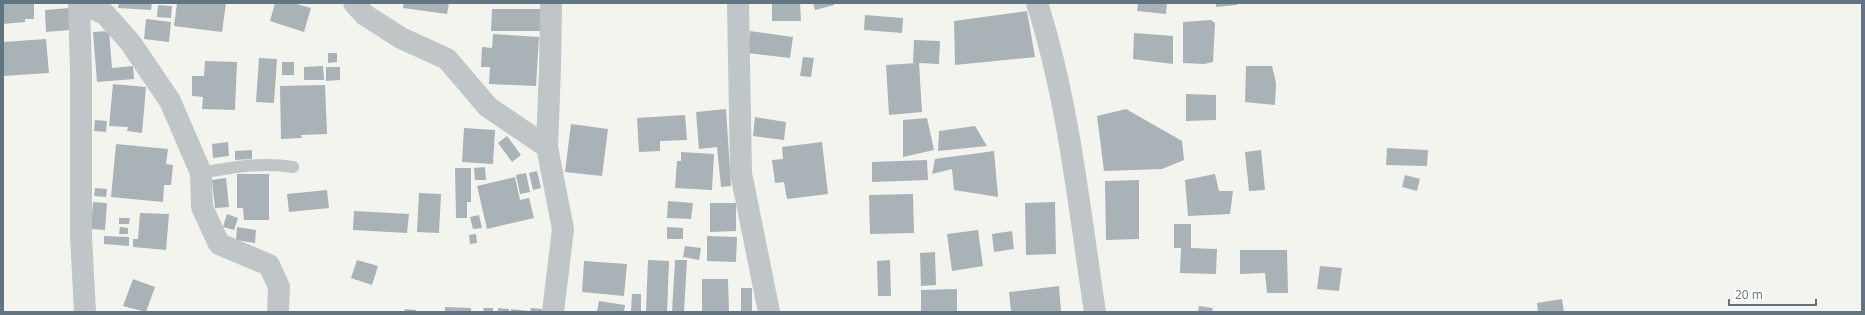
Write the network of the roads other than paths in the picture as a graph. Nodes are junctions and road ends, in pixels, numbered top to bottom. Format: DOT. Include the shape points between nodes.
graph roads {
  1 [pos="80,3"];
  2 [pos="354,3"];
  3 [pos="551,3"];
  4 [pos="738,3"];
  5 [pos="1037,3"];
  6 [pos="546,147"];
  7 [pos="293,166"];
  8 [pos="202,173"];
  9 [pos="278,311"];
  10 [pos="85,312"];
  11 [pos="553,312"];
  12 [pos="769,312"];
  13 [pos="1095,312"];
  1 -- 8 [label="street" via="105,14 130,42 170,101"];
  1 -- 10 [label="street" via="81,237"];
  2 -- 6 [label="street" via="366,15 401,38 447,59 488,107"];
  3 -- 6 [label="street"];
  4 -- 12 [label="street" via="741,173"];
  5 -- 13 [label="street" via="1060,93 1076,178"];
  6 -- 11 [label="street" via="563,229"];
  7 -- 8 [label="lane" via="269,164"];
  8 -- 9 [label="street" via="202,206 219,244 269,265 279,287"];
}
